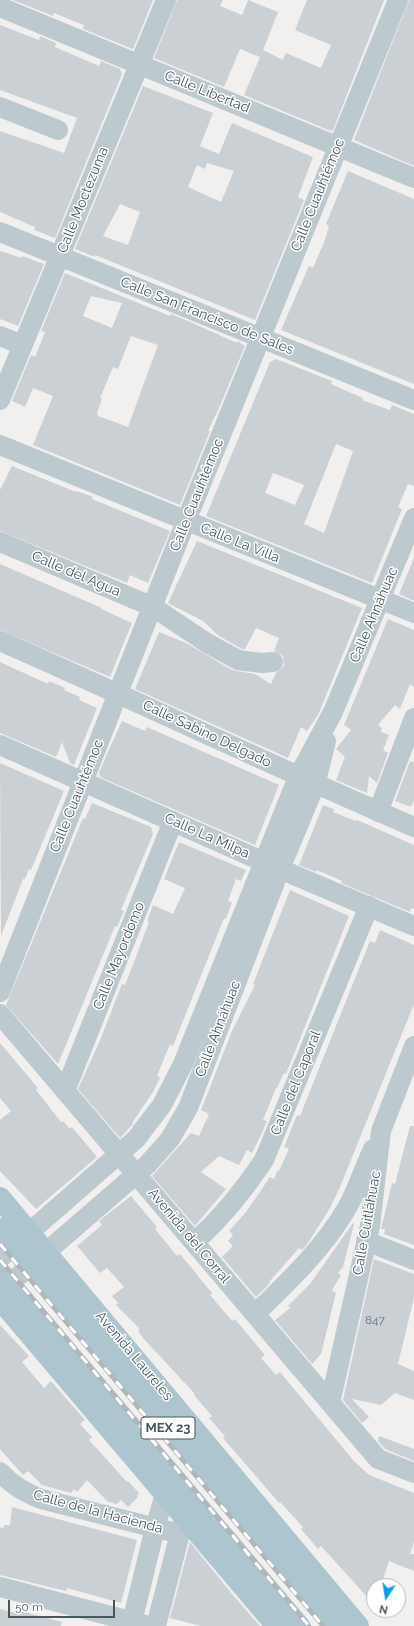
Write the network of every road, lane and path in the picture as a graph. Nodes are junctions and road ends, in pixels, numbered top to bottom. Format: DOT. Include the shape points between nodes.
graph roads {
  1 [pos="166,0"];
  2 [pos="398,0"];
  3 [pos="0,7"];
  4 [pos="138,64"];
  5 [pos="0,107"];
  6 [pos="58,130"];
  7 [pos="337,146"];
  8 [pos="414,178"];
  9 [pos="0,232"];
  10 [pos="59,256"];
  11 [pos="0,336"];
  12 [pos="260,338"];
  13 [pos="22,345"];
  14 [pos="0,400"];
  15 [pos="414,400"];
  16 [pos="0,445"];
  17 [pos="414,518"];
  18 [pos="186,521"];
  19 [pos="0,542"];
  20 [pos="381,600"];
  21 [pos="152,607"];
  22 [pos="414,613"];
  23 [pos="0,641"];
  24 [pos="273,662"];
  25 [pos="118,693"];
  26 [pos="414,718"];
  27 [pos="0,745"];
  28 [pos="83,781"];
  29 [pos="307,781"];
  30 [pos="378,812"];
  31 [pos="174,822"];
  32 [pos="414,827"];
  33 [pos="272,865"];
  34 [pos="369,906"];
  35 [pos="414,926"];
  36 [pos="0,992"];
  37 [pos="0,1014"];
  38 [pos="414,1046"];
  39 [pos="65,1091"];
  40 [pos="381,1131"];
  41 [pos="119,1154"];
  42 [pos="136,1174"];
  43 [pos="0,1198"];
  44 [pos="0,1229"];
  45 [pos="366,1241"];
  46 [pos="195,1242"];
  47 [pos="14,1245"];
  48 [pos="38,1259"];
  49 [pos="414,1260"];
  50 [pos="2,1287"];
  51 [pos="255,1314"];
  52 [pos="330,1403"];
  53 [pos="0,1472"];
  54 [pos="414,1473"];
  55 [pos="166,1494"];
  56 [pos="182,1526"];
  57 [pos="155,1528"];
  58 [pos="0,1587"];
  59 [pos="137,1625"];
  60 [pos="156,1626"];
  61 [pos="277,1626"];
  62 [pos="299,1626"];
  63 [pos="337,1626"];
  64 [pos="358,1626"];
  1 -- 4 [label="street, Calle Moctezuma"];
  2 -- 7 [label="street, Calle Cuauhtémoc"];
  3 -- 4 [label="street, Calle Libertad"];
  4 -- 7 [label="street, Calle Libertad"];
  4 -- 10 [label="street, Calle Moctezuma"];
  5 -- 6 [label="street"];
  7 -- 8 [label="street, Calle Libertad"];
  7 -- 12 [label="street, Calle Cuauhtémoc"];
  9 -- 10 [label="street, Calle San Francisco de Sales"];
  10 -- 12 [label="street, Calle San Francisco de Sales"];
  10 -- 13 [label="street, Calle Moctezuma"];
  11 -- 13 [label="street"];
  12 -- 15 [label="street, Calle San Francisco de Sales"];
  12 -- 18 [label="street, Calle Cuauhtémoc"];
  13 -- 14 [label="street, Calle Moctezuma"];
  16 -- 18 [label="street, Calle La Villa"];
  17 -- 20 [label="street, Calle Ahnáhuac"];
  18 -- 20 [label="street, Calle La Villa"];
  18 -- 21 [label="street, Calle Cuauhtémoc"];
  19 -- 21 [label="street, Calle del Agua"];
  20 -- 22 [label="street, Calle La Villa"];
  20 -- 29 [label="street, Calle Ahnáhuac" via="333,712"];
  21 -- 24 [label="street, Calle del Agua" via="238,660"];
  21 -- 25 [label="street, Calle Cuauhtémoc"];
  23 -- 25 [label="street, Calle Sabino Delgado"];
  25 -- 28 [label="street, Calle Cuauhtémoc"];
  25 -- 29 [label="street, Calle Sabino Delgado"];
  26 -- 30 [label="street"];
  27 -- 28 [label="street, Calle La Milpa"];
  28 -- 31 [label="street, Calle La Milpa"];
  28 -- 36 [label="street, Calle Cuauhtémoc"];
  29 -- 30 [label="street, Calle Sabino Delgado"];
  29 -- 33 [label="street, Calle Ahnáhuac"];
  30 -- 32 [label="street, Calle Sabino Delgado"];
  31 -- 33 [label="street, Calle La Milpa"];
  31 -- 39 [label="street, Calle Mayordomo"];
  33 -- 34 [label="street, Calle La Milpa"];
  33 -- 41 [label="street, Calle Ahnáhuac" via="183,1064 162,1105 136,1139"];
  33 -- 42 [label="street, Calle Ahnáhuac" via="188,1108 170,1139"];
  34 -- 35 [label="street, Calle La Milpa"];
  34 -- 46 [label="street, Calle del Caporal" via="264,1160 246,1188 223,1216"];
  37 -- 39 [label="street, Avenida del Corral"];
  38 -- 40 [label="street, Calle Cuitláhuac"];
  39 -- 41 [label="street, Avenida del Corral"];
  40 -- 45 [label="street, Calle Cuitláhuac"];
  40 -- 51 [label="street" via="347,1207 329,1235 301,1270"];
  41 -- 42 [label="street, Avenida del Corral"];
  41 -- 47 [label="street, Calle Ahnáhuac"];
  42 -- 46 [label="street, Avenida del Corral"];
  42 -- 48 [label="street, Calle Ahnáhuac"];
  43 -- 47 [label="main road, Avenida Laureles"];
  44 -- 47 [label="main road, Avenida Laureles / MEX 23"];
  45 -- 49 [label="street"];
  45 -- 52 [label="street, Calle Cuitláhuac"];
  46 -- 51 [label="street, Avenida del Corral"];
  47 -- 48 [label="main road, Avenida Laureles / MEX 23"];
  48 -- 50 [label="street, Calle Ahnáhuac"];
  48 -- 63 [label="main road, Avenida Laureles / MEX 23"];
  48 -- 64 [label="main road, Avenida Laureles"];
  50 -- 55 [label="main road"];
  50 -- 62 [label="main road, MEX 23"];
  51 -- 52 [label="street, Avenida del Corral"];
  52 -- 54 [label="street, Avenida del Corral" via="378,1459"];
  53 -- 57 [label="street, Calle de la Hacienda" via="22,1492 41,1499"];
  55 -- 56 [label="main road"];
  55 -- 57 [label="street"];
  56 -- 57 [label="street, Calle de la Hacienda"];
  56 -- 60 [label="street"];
  56 -- 61 [label="main road"];
  57 -- 59 [label="street"];
  58 -- 59 [label="street"];
}
